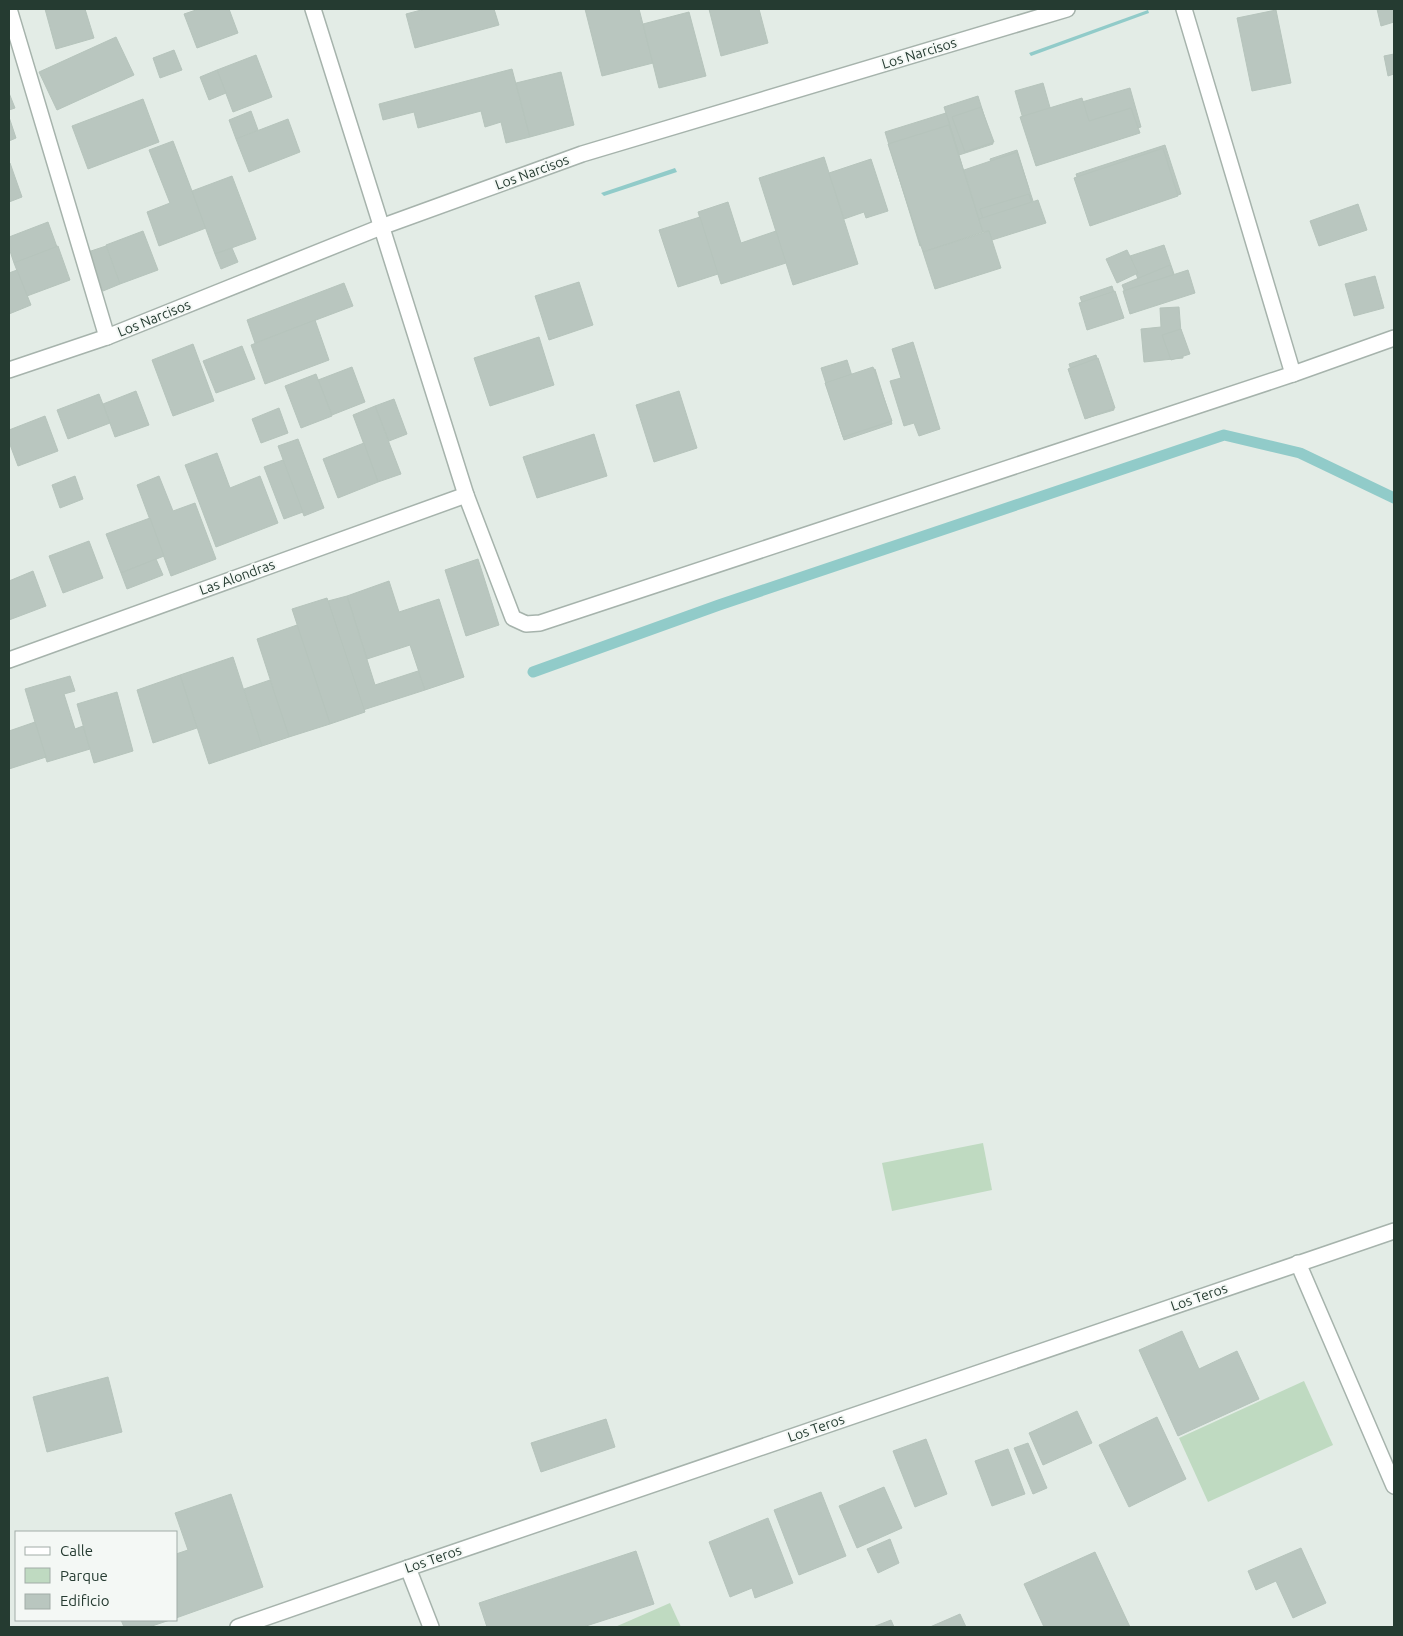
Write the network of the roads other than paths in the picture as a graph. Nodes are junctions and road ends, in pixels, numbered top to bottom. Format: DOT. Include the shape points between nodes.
graph roads {
  1 [pos="9,9"];
  2 [pos="314,9"];
  3 [pos="1067,9"];
  4 [pos="1184,9"];
  5 [pos="381,227"];
  6 [pos="107,337"];
  7 [pos="1394,338"];
  8 [pos="9,370"];
  9 [pos="1293,374"];
  10 [pos="466,495"];
  11 [pos="9,660"];
  12 [pos="1394,1232"];
  13 [pos="1298,1263"];
  14 [pos="1394,1486"];
  15 [pos="408,1568"];
  16 [pos="238,1627"];
  17 [pos="431,1627"];
  1 -- 6 [label="street"];
  2 -- 5 [label="street"];
  3 -- 5 [label="street, Los Narcisos" via="582,154"];
  4 -- 9 [label="street"];
  5 -- 6 [label="street, Los Narcisos"];
  5 -- 10 [label="street"];
  6 -- 8 [label="street, Los Narcisos"];
  7 -- 9 [label="street"];
  9 -- 10 [label="street" via="540,623 526,624 514,618"];
  10 -- 11 [label="street, Las Alondras"];
  12 -- 13 [label="street, Los Teros"];
  13 -- 14 [label="street"];
  13 -- 15 [label="street, Los Teros"];
  15 -- 16 [label="street, Los Teros"];
  15 -- 17 [label="street"];
}
